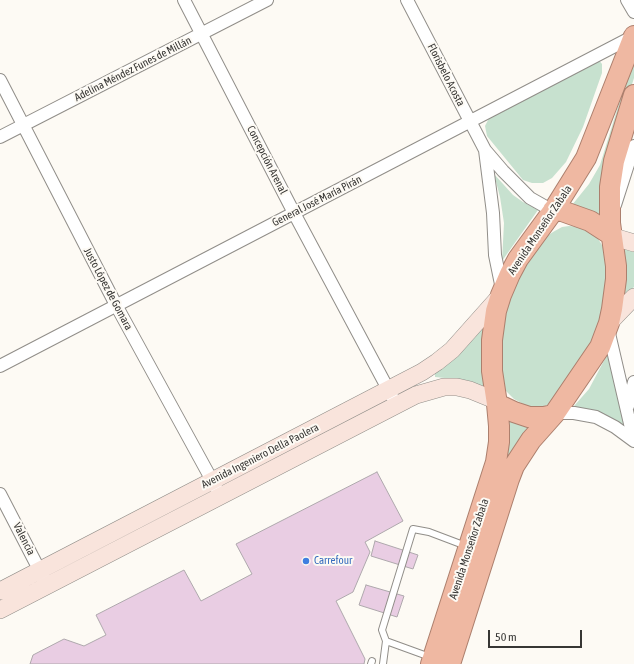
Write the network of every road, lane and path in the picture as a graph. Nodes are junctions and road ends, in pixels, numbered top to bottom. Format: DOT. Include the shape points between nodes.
graph roads {
  1 [pos="184,0"];
  2 [pos="267,0"];
  3 [pos="407,0"];
  4 [pos="627,0"];
  5 [pos="634,12"];
  6 [pos="201,34"];
  7 [pos="634,36"];
  8 [pos="0,80"];
  9 [pos="634,96"];
  10 [pos="470,121"];
  11 [pos="23,126"];
  12 [pos="0,138"];
  13 [pos="634,146"];
  14 [pos="485,150"];
  15 [pos="553,210"];
  16 [pos="294,213"];
  17 [pos="610,231"];
  18 [pos="634,243"];
  19 [pos="502,293"];
  20 [pos="634,297"];
  21 [pos="116,305"];
  22 [pos="608,325"];
  23 [pos="0,366"];
  24 [pos="634,382"];
  25 [pos="392,397"];
  26 [pos="497,402"];
  27 [pos="627,409"];
  28 [pos="554,414"];
  29 [pos="216,488"];
  30 [pos="0,494"];
  31 [pos="469,547"];
  32 [pos="44,578"];
  33 [pos="0,591"];
  34 [pos="0,610"];
  35 [pos="386,641"];
  36 [pos="438,662"];
  37 [pos="383,664"];
  1 -- 6 [label="street, Concepción Arenal"];
  2 -- 6 [label="street, Adelina Méndez Funes de Millán"];
  3 -- 10 [label="street, Florisbelo Acosta"];
  4 -- 5 [label="street"];
  6 -- 11 [label="street, Adelina Méndez Funes de Millán"];
  6 -- 16 [label="street, Concepción Arenal"];
  7 -- 10 [label="street, General José María Pirán"];
  7 -- 15 [label="highway, Avenida Monseñor Zabala" via="586,158"];
  8 -- 11 [label="street, Justo López de Gomara"];
  9 -- 17 [label="highway" via="611,176"];
  10 -- 14 [label="street, Florisbelo Acosta"];
  10 -- 16 [label="street, General José María Pirán"];
  11 -- 12 [label="street, Adelina Méndez Funes de Millán"];
  11 -- 21 [label="street, Justo López de Gomara"];
  13 -- 17 [label="street"];
  14 -- 15 [label="street, Florisbelo Acosta" via="530,198"];
  14 -- 19 [label="street, Florisbelo Acosta" via="495,255"];
  15 -- 17 [label="highway" via="590,221"];
  15 -- 19 [label="highway, Avenida Monseñor Zabala" via="518,259"];
  16 -- 21 [label="street, General José María Pirán"];
  16 -- 25 [label="street, Concepción Arenal"];
  17 -- 18 [label="main road"];
  17 -- 22 [label="highway, Avenida Monseñor Zabala" via="616,279"];
  19 -- 25 [label="main road, Avenida Ingeniero Della Paolera" via="452,350"];
  19 -- 26 [label="highway, Avenida Monseñor Zabala" via="496,311 492,340 492,371"];
  20 -- 22 [label="main road"];
  21 -- 23 [label="street, General José María Pirán"];
  21 -- 29 [label="street, Justo López de Gomara"];
  22 -- 27 [label="street"];
  22 -- 28 [label="highway, Avenida Monseñor Zabala" via="600,348"];
  24 -- 27 [label="street"];
  25 -- 26 [label="main road, Avenida Ingeniero Della Paolera" via="457,387"];
  25 -- 29 [label="main road, Avenida Ingeniero Della Paolera"];
  26 -- 28 [label="highway" via="514,412 529,416 544,417"];
  26 -- 31 [label="highway, Avenida Monseñor Zabala" via="497,457"];
  27 -- 28 [label="street" via="634,441 596,417 574,413"];
  28 -- 36 [label="highway, Avenida Monseñor Zabala" via="522,453 509,479"];
  29 -- 32 [label="main road, Avenida Ingeniero Della Paolera"];
  30 -- 32 [label="street, Valencia"];
  31 -- 35 [label="lane" via="429,532 413,529 382,630"];
  31 -- 36 [label="highway, Avenida Monseñor Zabala"];
  32 -- 33 [label="main road, Avenida Ingeniero Della Paolera"];
  32 -- 34 [label="main road, Avenida Ingeniero Della Paolera"];
  35 -- 36 [label="lane"];
  35 -- 37 [label="lane"];
}
